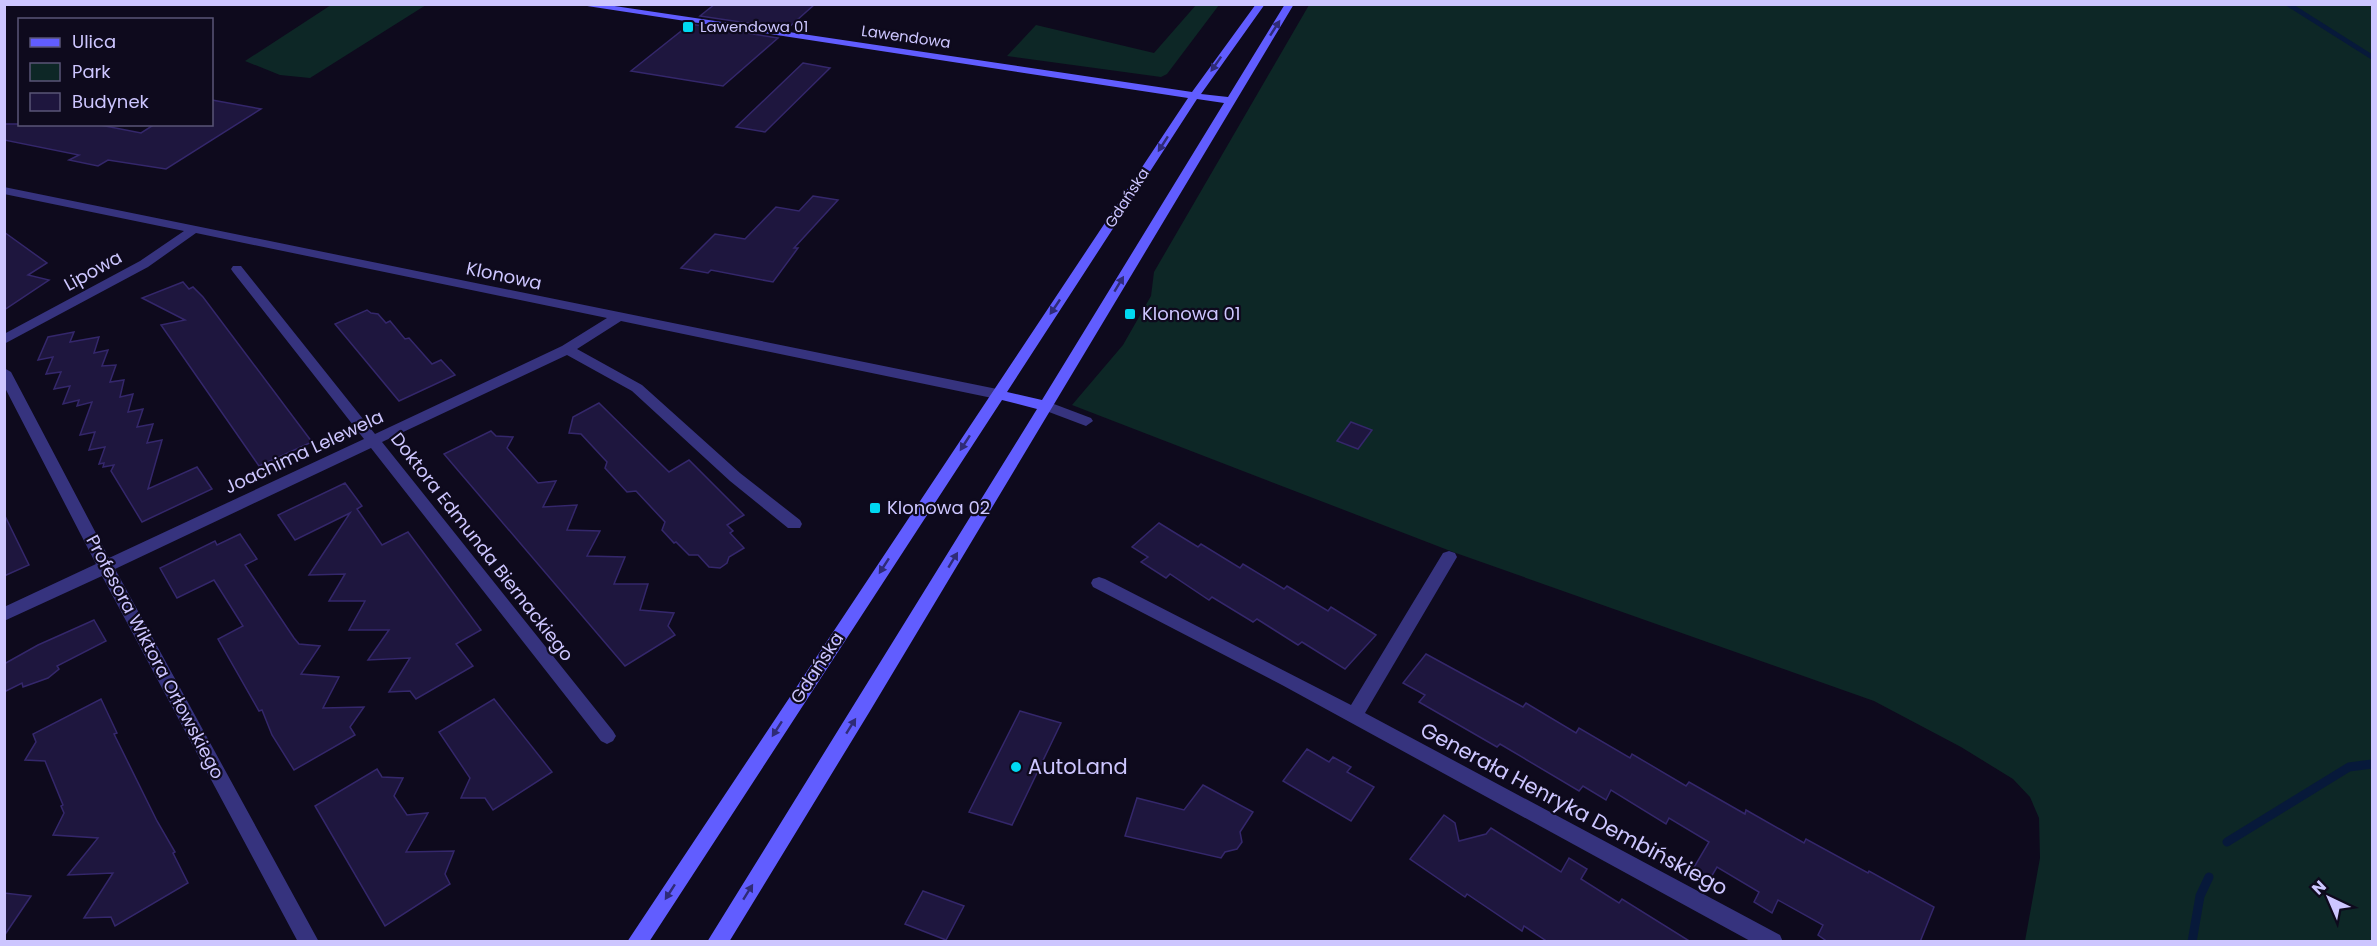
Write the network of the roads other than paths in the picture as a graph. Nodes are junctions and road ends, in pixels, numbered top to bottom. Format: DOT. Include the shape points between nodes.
graph roads {
  1 [pos="578,4"];
  2 [pos="1261,4"];
  3 [pos="1290,4"];
  4 [pos="604,6"];
  5 [pos="1195,95"];
  6 [pos="1230,101"];
  7 [pos="4,190"];
  8 [pos="196,228"];
  9 [pos="237,269"];
  10 [pos="616,318"];
  11 [pos="4,340"];
  12 [pos="567,349"];
  13 [pos="4,372"];
  14 [pos="997,394"];
  15 [pos="1046,406"];
  16 [pos="1086,421"];
  17 [pos="373,441"];
  18 [pos="794,524"];
  19 [pos="1449,557"];
  20 [pos="106,567"];
  21 [pos="1099,583"];
  22 [pos="4,615"];
  23 [pos="1354,716"];
  24 [pos="607,736"];
  25 [pos="309,942"];
  26 [pos="637,942"];
  27 [pos="717,942"];
  28 [pos="1773,942"];
  1 -- 4 [label="main road, Lawendowa"];
  2 -- 5 [label="main road, Gdańska, one-way"];
  6 -- 3 [label="main road, one-way"];
  4 -- 5 [label="main road, Lawendowa"];
  5 -- 6 [label="main road, Lawendowa"];
  5 -- 14 [label="main road, Gdańska, one-way"];
  15 -- 6 [label="main road, one-way"];
  7 -- 8 [label="street, Klonowa"];
  8 -- 10 [label="street, Klonowa"];
  8 -- 11 [label="street, Lipowa" via="144,264"];
  9 -- 17 [label="street, Doktora Edmunda Biernackiego"];
  10 -- 12 [label="street, Joachima Lelewela"];
  10 -- 14 [label="street, Klonowa"];
  12 -- 17 [label="street, Joachima Lelewela"];
  12 -- 18 [label="street" via="637,388 735,477"];
  13 -- 20 [label="street, Profesora Wiktora Orłowskiego"];
  14 -- 15 [label="main road"];
  14 -- 26 [label="main road, Gdańska, one-way"];
  15 -- 16 [label="street"];
  27 -- 15 [label="main road, one-way"];
  17 -- 20 [label="street, Joachima Lelewela"];
  17 -- 24 [label="street, Doktora Edmunda Biernackiego"];
  19 -- 23 [label="street"];
  20 -- 22 [label="street, Joachima Lelewela"];
  20 -- 25 [label="street, Profesora Wiktora Orłowskiego"];
  21 -- 23 [label="street, Generała Henryka Dembińskiego"];
  23 -- 28 [label="street, Generała Henryka Dembińskiego"];
}
